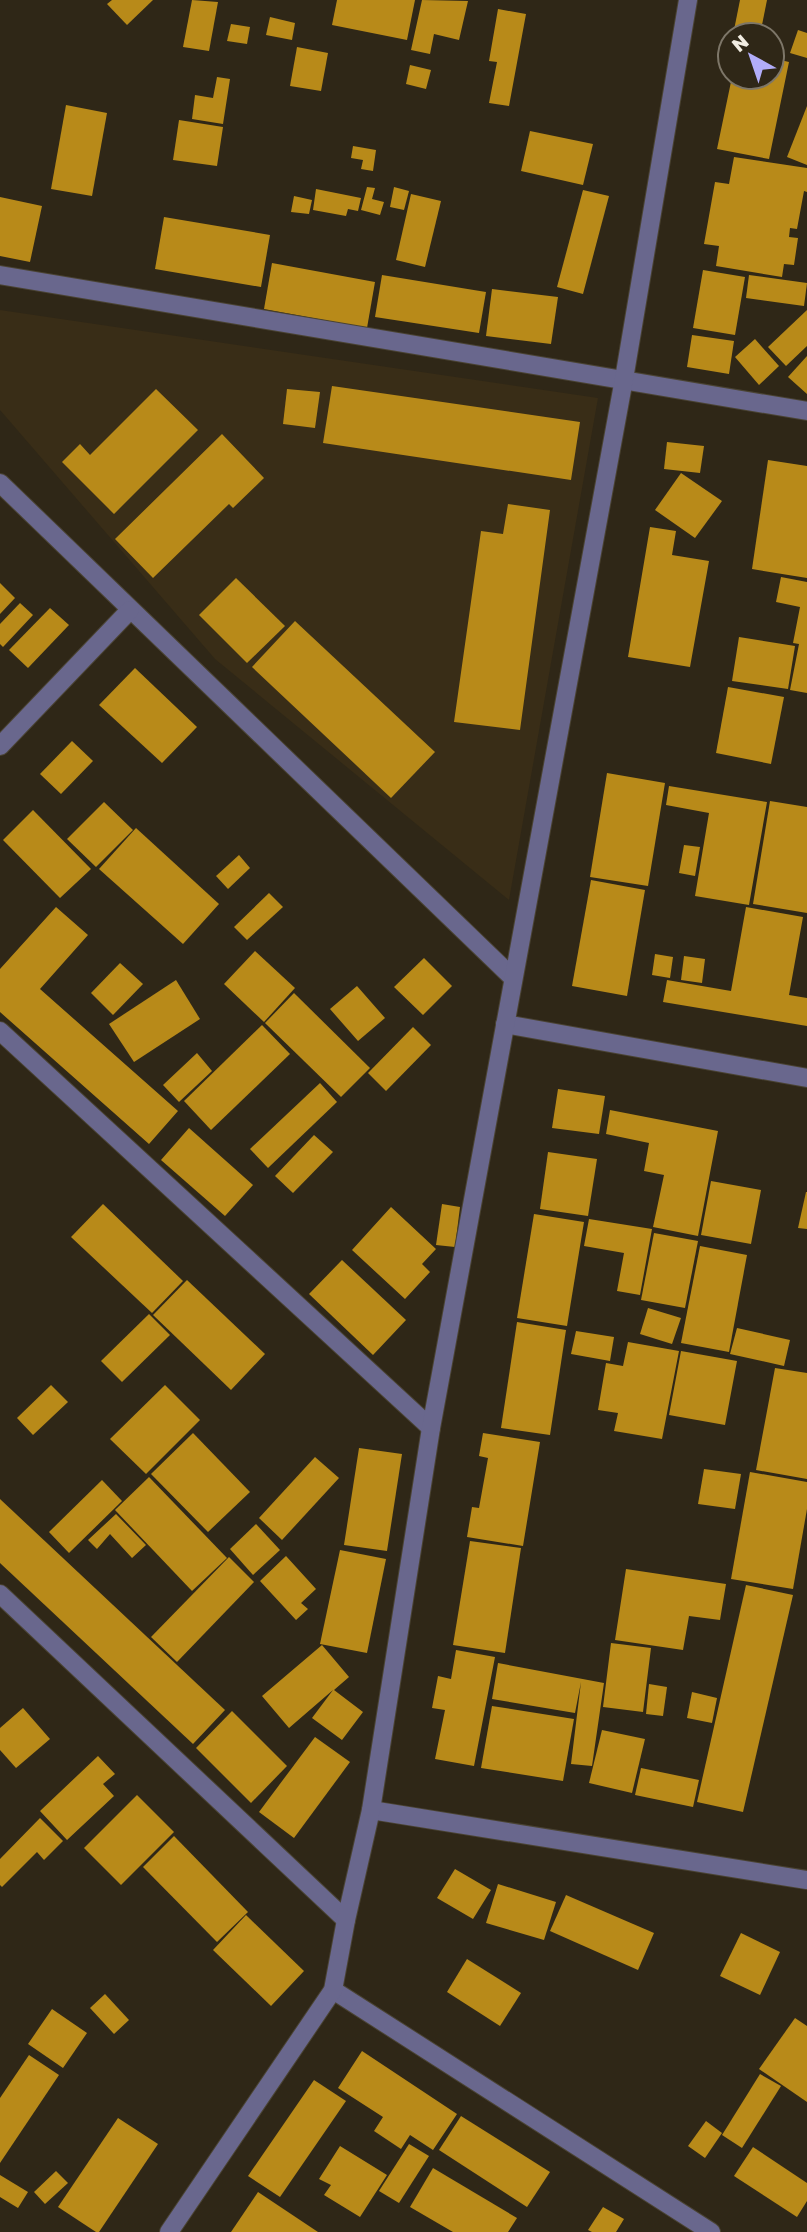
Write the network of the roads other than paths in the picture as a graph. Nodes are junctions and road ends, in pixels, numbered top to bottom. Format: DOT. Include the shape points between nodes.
graph roads {
  1 [pos="688,0"];
  2 [pos="0,275"];
  3 [pos="624,379"];
  4 [pos="807,411"];
  5 [pos="0,483"];
  6 [pos="131,610"];
  7 [pos="0,746"];
  8 [pos="513,978"];
  9 [pos="505,1024"];
  10 [pos="0,1031"];
  11 [pos="807,1077"];
  12 [pos="431,1428"];
  13 [pos="0,1594"];
  14 [pos="372,1810"];
  15 [pos="807,1880"];
  16 [pos="346,1920"];
  17 [pos="333,1990"];
  18 [pos="169,2232"];
  19 [pos="711,2232"];
  1 -- 3 [label="street"];
  2 -- 3 [label="street"];
  3 -- 4 [label="street"];
  3 -- 8 [label="street"];
  5 -- 6 [label="street"];
  6 -- 7 [label="street"];
  6 -- 8 [label="street"];
  8 -- 9 [label="street"];
  9 -- 11 [label="street"];
  9 -- 12 [label="street"];
  10 -- 12 [label="street"];
  12 -- 14 [label="street"];
  13 -- 16 [label="street"];
  14 -- 15 [label="street"];
  14 -- 16 [label="street"];
  16 -- 17 [label="street"];
  17 -- 18 [label="street"];
  17 -- 19 [label="street"];
}
